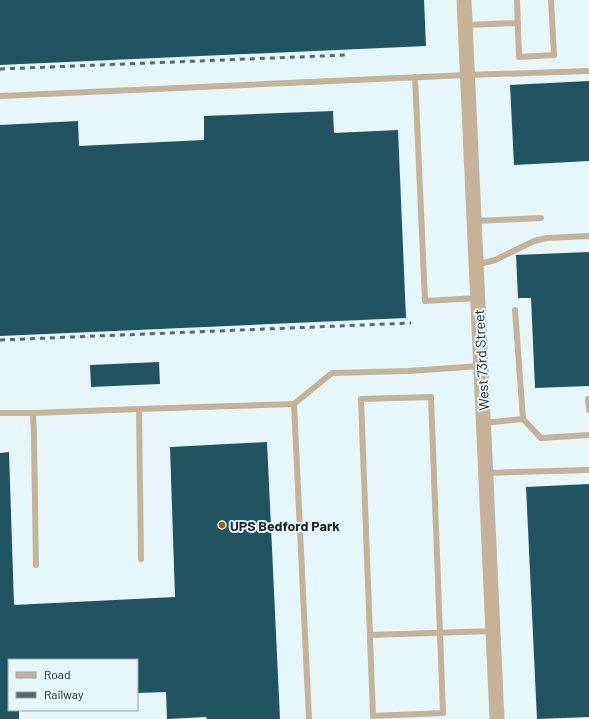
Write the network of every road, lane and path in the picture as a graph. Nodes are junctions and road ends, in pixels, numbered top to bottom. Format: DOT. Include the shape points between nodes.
graph roads {
  1 [pos="464,0"];
  2 [pos="517,0"];
  3 [pos="551,0"];
  4 [pos="518,23"];
  5 [pos="465,26"];
  6 [pos="589,71"];
  7 [pos="467,75"];
  8 [pos="415,77"];
  9 [pos="0,96"];
  10 [pos="541,218"];
  11 [pos="474,221"];
  12 [pos="589,236"];
  13 [pos="476,265"];
  14 [pos="478,298"];
  15 [pos="515,310"];
  16 [pos="481,366"];
  17 [pos="588,398"];
  18 [pos="294,404"];
  19 [pos="138,409"];
  20 [pos="589,410"];
  21 [pos="0,413"];
  22 [pos="33,413"];
  23 [pos="523,419"];
  24 [pos="484,423"];
  25 [pos="589,435"];
  26 [pos="589,470"];
  27 [pos="486,473"];
  28 [pos="140,559"];
  29 [pos="36,564"];
  30 [pos="493,631"];
  31 [pos="440,633"];
  32 [pos="370,635"];
  33 [pos="309,719"];
  34 [pos="498,719"];
  1 -- 5 [label="street, West 73rd Street"];
  2 -- 4 [label="lane"];
  3 -- 4 [label="lane" via="554,55 519,57"];
  4 -- 5 [label="lane"];
  5 -- 7 [label="street, West 73rd Street"];
  6 -- 7 [label="lane"];
  7 -- 8 [label="lane"];
  7 -- 11 [label="street, West 73rd Street"];
  8 -- 9 [label="lane"];
  8 -- 14 [label="lane" via="425,301"];
  10 -- 11 [label="lane"];
  11 -- 13 [label="street, West 73rd Street"];
  12 -- 13 [label="lane" via="534,241 495,260"];
  13 -- 14 [label="street, West 73rd Street"];
  14 -- 16 [label="street, West 73rd Street"];
  15 -- 23 [label="lane"];
  16 -- 18 [label="lane" via="332,373"];
  16 -- 24 [label="street, West 73rd Street"];
  17 -- 20 [label="lane"];
  18 -- 19 [label="lane"];
  18 -- 33 [label="lane"];
  19 -- 22 [label="lane"];
  19 -- 28 [label="lane"];
  21 -- 22 [label="lane"];
  22 -- 29 [label="lane"];
  23 -- 24 [label="lane"];
  23 -- 25 [label="lane" via="541,438"];
  24 -- 27 [label="street, West 73rd Street"];
  26 -- 27 [label="lane"];
  27 -- 30 [label="street, West 73rd Street"];
  30 -- 31 [label="lane"];
  30 -- 34 [label="street, West 73rd Street"];
  31 -- 32 [label="lane"];
  31 -- 32 [label="lane" via="444,713 373,716"];
  31 -- 32 [label="lane" via="431,397 361,399"];
}
